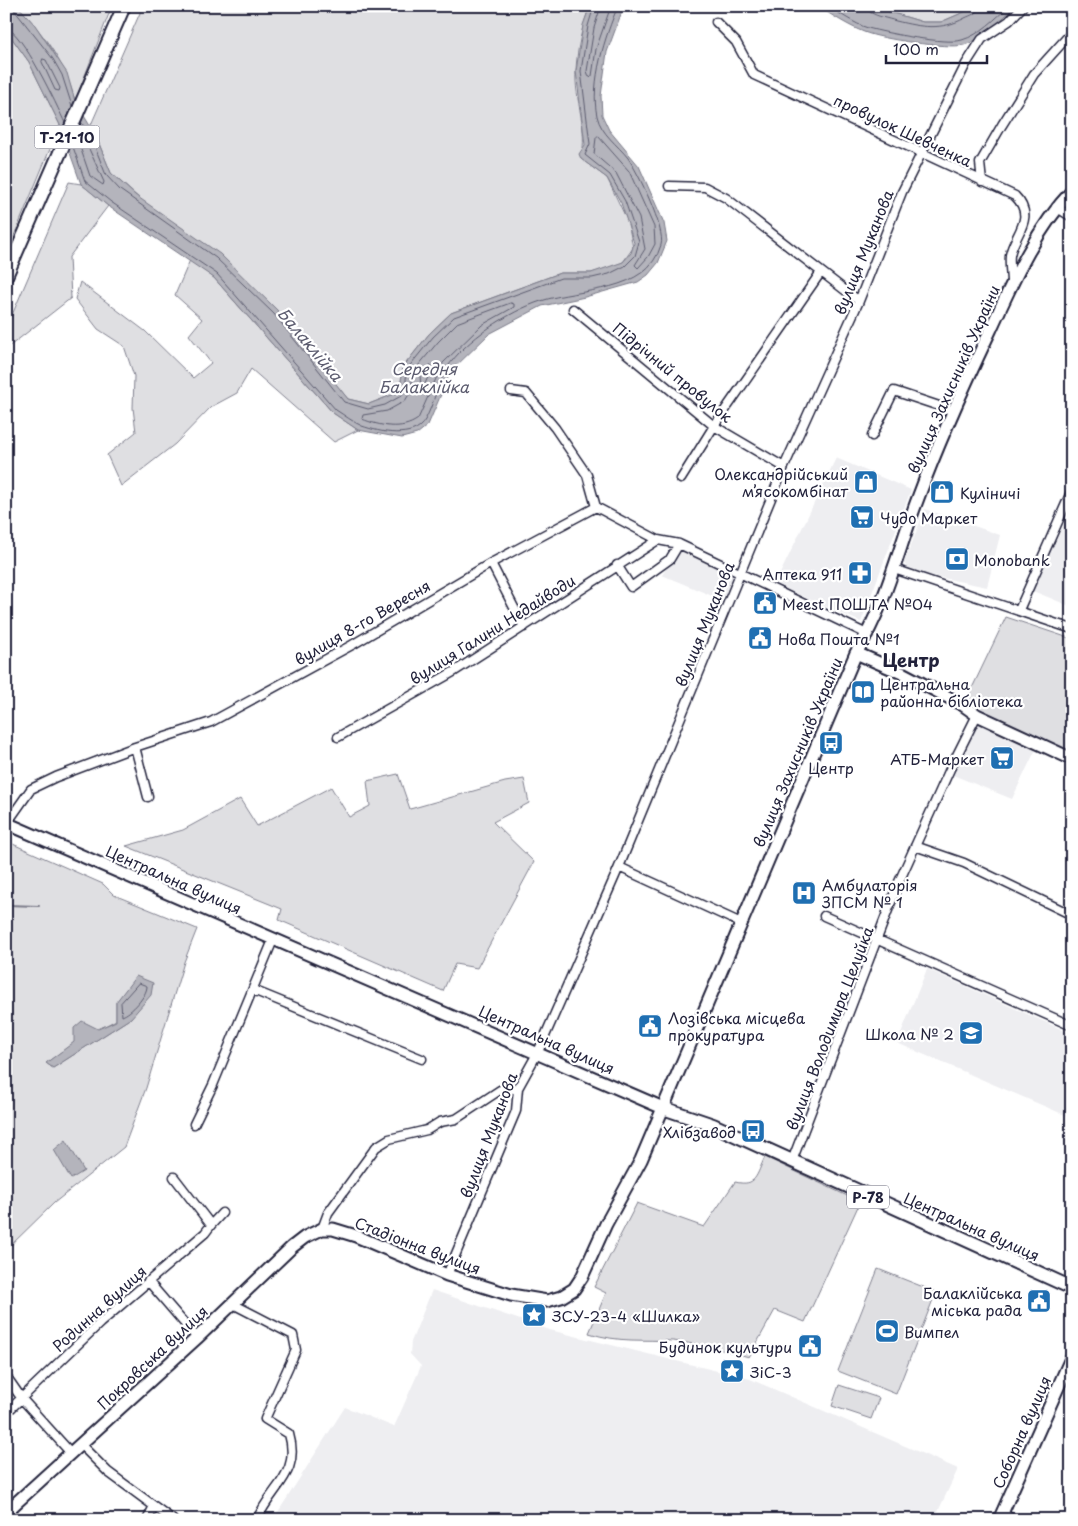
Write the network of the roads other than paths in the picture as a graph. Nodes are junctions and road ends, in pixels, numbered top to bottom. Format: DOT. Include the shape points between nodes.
graph roads {
  1 [pos="124,6"];
  2 [pos="1023,6"];
  3 [pos="716,22"];
  4 [pos="1072,32"];
  5 [pos="922,154"];
  6 [pos="982,182"];
  7 [pos="669,186"];
  8 [pos="1072,191"];
  9 [pos="1056,207"];
  10 [pos="1072,217"];
  11 [pos="821,272"];
  12 [pos="6,276"];
  13 [pos="1012,284"];
  14 [pos="859,301"];
  15 [pos="573,309"];
  16 [pos="511,391"];
  17 [pos="954,412"];
  18 [pos="714,426"];
  19 [pos="872,436"];
  20 [pos="784,467"];
  21 [pos="681,479"];
  22 [pos="1072,490"];
  23 [pos="596,507"];
  24 [pos="658,540"];
  25 [pos="679,544"];
  26 [pos="491,563"];
  27 [pos="617,565"];
  28 [pos="894,570"];
  29 [pos="740,574"];
  30 [pos="1019,610"];
  31 [pos="524,627"];
  32 [pos="1072,629"];
  33 [pos="868,634"];
  34 [pos="856,652"];
  35 [pos="977,715"];
  36 [pos="338,737"];
  37 [pos="135,747"];
  38 [pos="1072,759"];
  39 [pos="148,796"];
  40 [pos="7,823"];
  41 [pos="915,846"];
  42 [pos="619,867"];
  43 [pos="1072,914"];
  44 [pos="824,916"];
  45 [pos="741,923"];
  46 [pos="878,938"];
  47 [pos="272,940"];
  48 [pos="253,990"];
  49 [pos="1071,1023"];
  50 [pos="538,1052"];
  51 [pos="422,1059"];
  52 [pos="518,1088"];
  53 [pos="663,1108"];
  54 [pos="194,1124"];
  55 [pos="792,1161"];
  56 [pos="174,1177"];
  57 [pos="222,1213"];
  58 [pos="211,1225"];
  59 [pos="322,1229"];
  60 [pos="447,1275"];
  61 [pos="148,1282"];
  62 [pos="1072,1288"];
  63 [pos="561,1297"];
  64 [pos="233,1304"];
  65 [pos="197,1338"];
  66 [pos="1072,1356"];
  67 [pos="6,1376"];
  68 [pos="22,1399"];
  69 [pos="6,1413"];
  70 [pos="80,1444"];
  71 [pos="70,1452"];
  72 [pos="154,1506"];
  73 [pos="6,1512"];
  74 [pos="1000,1516"];
  75 [pos="147,1520"];
  76 [pos="173,1520"];
  77 [pos="257,1520"];
  78 [pos="1015,1520"];
  1 -- 12 [label="main road, Т-21-10"];
  2 -- 5 [label="street, вулиця Муканова" via="1009,21 982,39 966,64"];
  3 -- 5 [label="street, провулок Шевченка" via="736,42 754,75"];
  4 -- 6 [label="street" via="1034,74 1002,125 980,163"];
  5 -- 6 [label="street, провулок Шевченка"];
  5 -- 14 [label="street, вулиця Муканова" via="899,200"];
  6 -- 13 [label="street, провулок Шевченка" via="1015,196 1025,213 1010,254"];
  7 -- 11 [label="street" via="705,187 726,198"];
  8 -- 9 [label="street, вулиця Захисників України"];
  9 -- 10 [label="street"];
  9 -- 13 [label="street, вулиця Захисників України"];
  11 -- 14 [label="street"];
  11 -- 18 [label="street"];
  13 -- 17 [label="street, вулиця Захисників України"];
  14 -- 20 [label="street, вулиця Муканова"];
  15 -- 18 [label="street, Підрічний провулок"];
  16 -- 23 [label="street" via="526,393 555,428 587,475"];
  17 -- 19 [label="street" via="894,391"];
  17 -- 28 [label="street, вулиця Захисників України" via="917,499"];
  18 -- 20 [label="street, Підрічний провулок"];
  18 -- 21 [label="street"];
  20 -- 29 [label="street, вулиця Муканова"];
  22 -- 30 [label="street"];
  23 -- 24 [label="street"];
  23 -- 26 [label="street, вулиця 8-го Вересня"];
  24 -- 25 [label="street"];
  24 -- 27 [label="street, вулиця Галини Недайводи"];
  25 -- 27 [label="street" via="670,559 631,588"];
  25 -- 29 [label="street"];
  26 -- 31 [label="street"];
  26 -- 37 [label="street, вулиця 8-го Вересня" via="352,645 211,722"];
  27 -- 31 [label="street, вулиця Галини Недайводи"];
  28 -- 30 [label="street"];
  28 -- 33 [label="street, вулиця Захисників України"];
  29 -- 33 [label="street"];
  29 -- 42 [label="street, вулиця Муканова"];
  30 -- 32 [label="street"];
  31 -- 36 [label="street, вулиця Галини Недайводи" via="455,671"];
  33 -- 34 [label="street, вулиця Захисників України"];
  34 -- 35 [label="street" via="963,704"];
  34 -- 45 [label="street, вулиця Захисників України"];
  35 -- 38 [label="street"];
  35 -- 41 [label="street, вулиця Володимира Целуйка"];
  37 -- 39 [label="street"];
  37 -- 40 [label="street, вулиця 8-го Вересня" via="56,776 31,789"];
  40 -- 47 [label="street, Центральна вулиця / Р-78"];
  41 -- 43 [label="street" via="964,863"];
  41 -- 46 [label="street, вулиця Володимира Целуйка"];
  42 -- 45 [label="street"];
  42 -- 50 [label="street, вулиця Муканова"];
  44 -- 46 [label="street"];
  45 -- 53 [label="street, вулиця Захисників України"];
  46 -- 49 [label="street"];
  46 -- 55 [label="street, вулиця Володимира Целуйка"];
  47 -- 48 [label="street"];
  47 -- 50 [label="street, Центральна вулиця / Р-78"];
  48 -- 51 [label="street"];
  48 -- 54 [label="street"];
  50 -- 52 [label="street, вулиця Муканова"];
  50 -- 53 [label="street, Центральна вулиця / Р-78"];
  52 -- 59 [label="street" via="500,1090 456,1119 390,1139 376,1147 328,1213"];
  52 -- 60 [label="street, вулиця Муканова" via="516,1111"];
  53 -- 55 [label="main road, Центральна вулиця / Р-78" via="713,1125"];
  53 -- 63 [label="street, вулиця Захисників України" via="641,1160 606,1224 582,1278 574,1289"];
  55 -- 62 [label="main road, Центральна вулиця / Р-78"];
  56 -- 58 [label="street"];
  57 -- 58 [label="street, Родинна вулиця"];
  58 -- 61 [label="street, Родинна вулиця"];
  59 -- 60 [label="street, Стадіонна вулиця" via="356,1236"];
  59 -- 64 [label="street, Покровська вулиця" via="292,1247"];
  60 -- 63 [label="street, Стадіонна вулиця" via="531,1300 547,1302"];
  61 -- 65 [label="street"];
  61 -- 68 [label="street, Родинна вулиця" via="100,1323"];
  64 -- 65 [label="street, Покровська вулиця"];
  64 -- 77 [label="street" via="293,1335 296,1350 265,1419 289,1434 291,1466"];
  65 -- 70 [label="street, Покровська вулиця"];
  66 -- 74 [label="street, Соборна вулиця"];
  67 -- 68 [label="street"];
  68 -- 69 [label="street, Родинна вулиця"];
  68 -- 71 [label="street"];
  70 -- 71 [label="street, Покровська вулиця"];
  70 -- 72 [label="street" via="108,1472"];
  71 -- 73 [label="street, Покровська вулиця"];
  72 -- 75 [label="street"];
  72 -- 76 [label="street"];
  74 -- 78 [label="street"];
}
